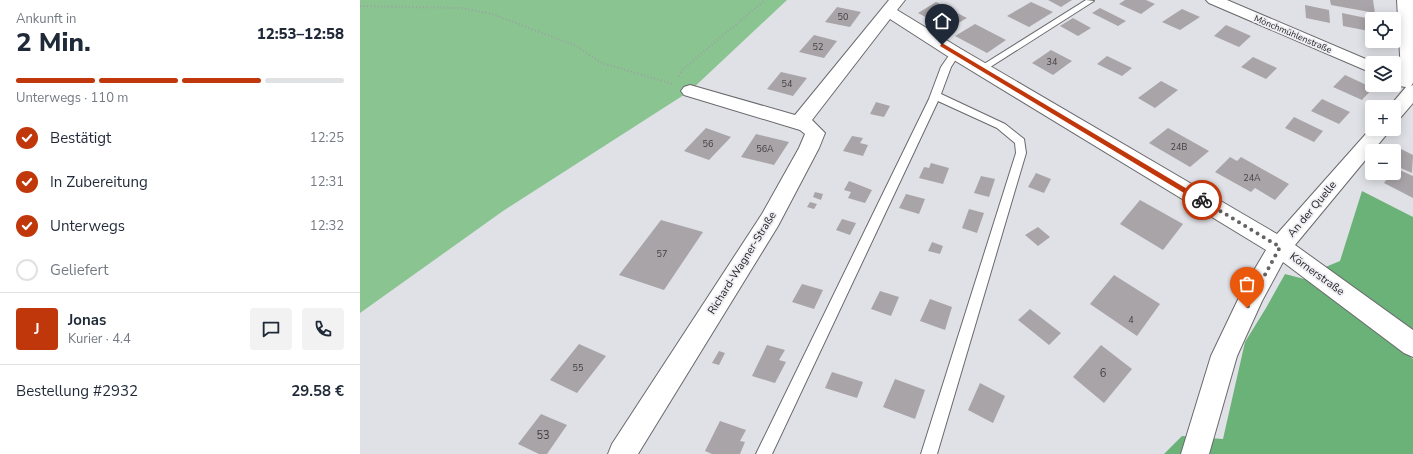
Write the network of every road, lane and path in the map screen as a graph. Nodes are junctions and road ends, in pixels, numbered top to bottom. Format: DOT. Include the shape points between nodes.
graph roads {
  1 [pos="765,0"];
  2 [pos="1214,0"];
  3 [pos="1405,0"];
  4 [pos="1090,1"];
  5 [pos="893,5"];
  6 [pos="360,6"];
  7 [pos="955,53"];
  8 [pos="1365,65"];
  9 [pos="982,69"];
  10 [pos="1406,84"];
  11 [pos="682,88"];
  12 [pos="936,96"];
  13 [pos="1399,100"];
  14 [pos="799,123"];
  15 [pos="1375,136"];
  16 [pos="1280,247"];
  17 [pos="1413,345"];
  18 [pos="1194,452"];
  19 [pos="622,454"];
  20 [pos="764,454"];
  21 [pos="929,454"];
  1 -- 11 [label="path" via="682,70"];
  2 -- 8 [label="street, Mönchmühlenstraße"];
  3 -- 10 [label="street" via="1410,74"];
  4 -- 9 [label="lane"];
  5 -- 7 [label="street, Körnerstraße"];
  5 -- 14 [label="street"];
  6 -- 11 [label="path" via="461,8 492,14 574,45 602,64"];
  7 -- 9 [label="street, Körnerstraße"];
  7 -- 12 [label="lane" via="943,69"];
  9 -- 16 [label="street, Körnerstraße"];
  10 -- 13 [label="street"];
  11 -- 14 [label="street, Richard-Wagner-Straße"];
  12 -- 20 [label="lane"];
  12 -- 21 [label="lane" via="1001,126 1020,142 1021,153"];
  14 -- 19 [label="street, Richard-Wagner-Straße" via="807,125 815,133 809,148 770,220"];
  15 -- 16 [label="street, An der Quelle"];
  16 -- 17 [label="street, Körnerstraße"];
  16 -- 18 [label="street, An der Quelle" via="1252,296 1224,356"];
}
